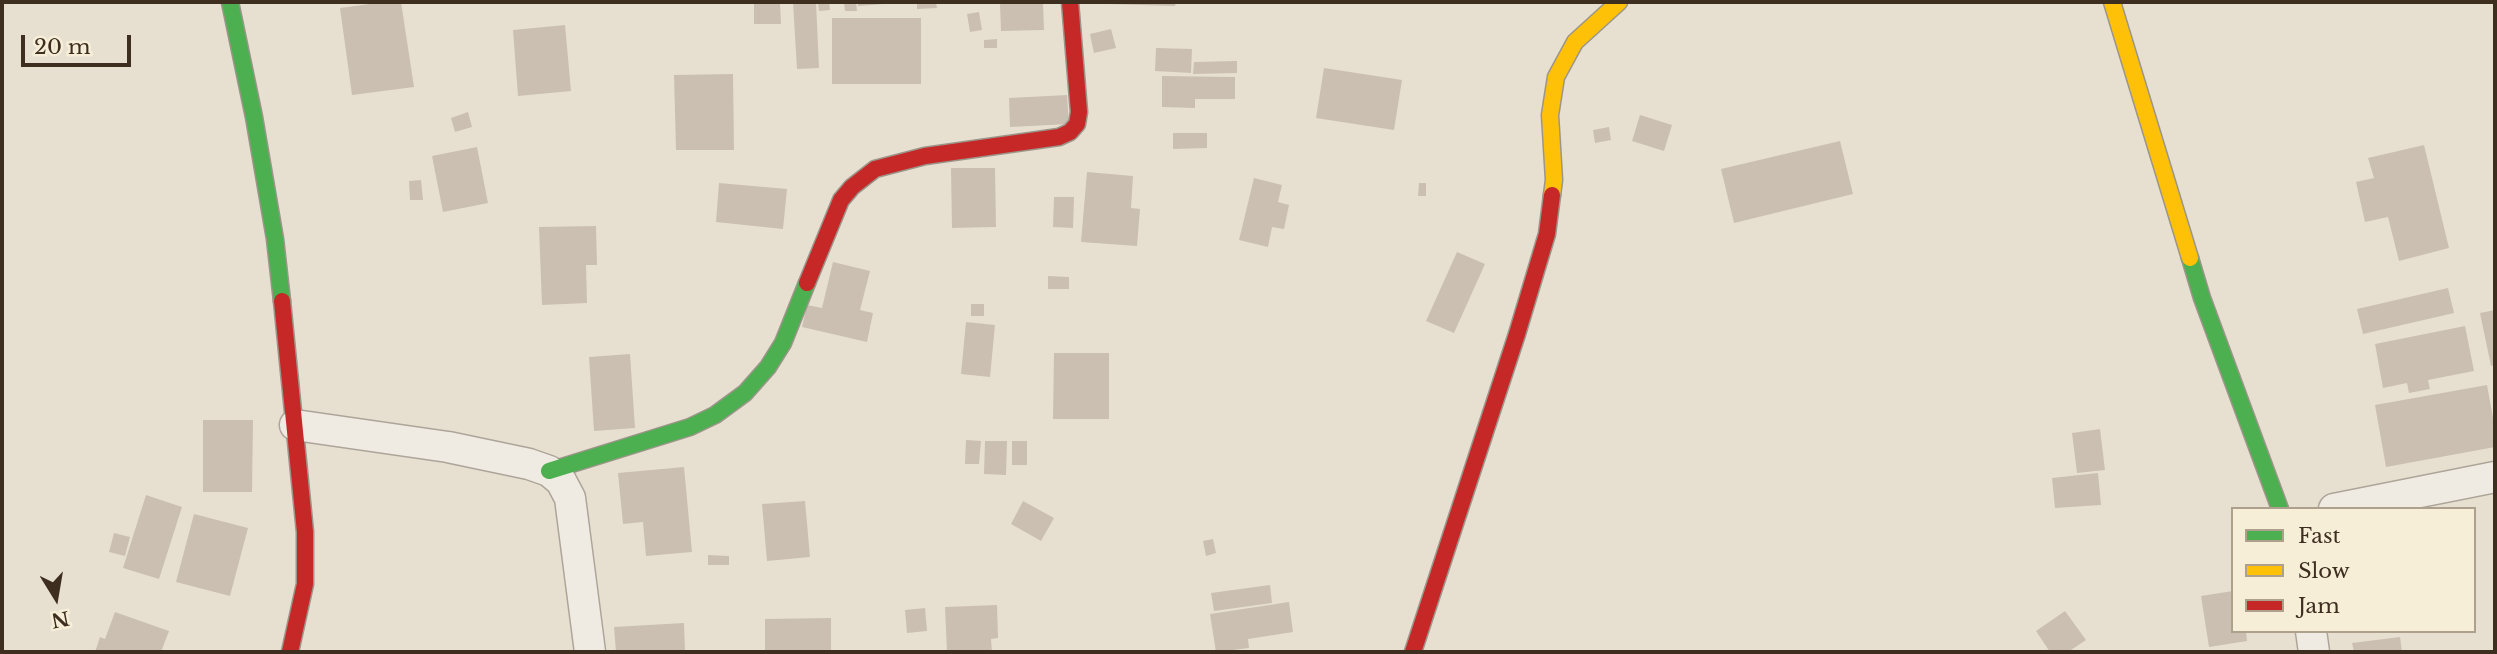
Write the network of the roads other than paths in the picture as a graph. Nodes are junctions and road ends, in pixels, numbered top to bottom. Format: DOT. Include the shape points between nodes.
graph roads {
  1 [pos="230,2"];
  2 [pos="1070,2"];
  3 [pos="1619,2"];
  4 [pos="2112,2"];
  5 [pos="295,425"];
  6 [pos="549,471"];
  7 [pos="2495,477"];
  8 [pos="2279,507"];
  9 [pos="2344,507"];
  10 [pos="2311,633"];
  11 [pos="290,652"];
  12 [pos="590,652"];
  13 [pos="1413,652"];
  14 [pos="2314,652"];
  1 -- 5 [label="street" via="275,239"];
  2 -- 6 [label="street" via="1079,112 1070,132 875,169 841,200 783,343 745,393 690,427"];
  3 -- 13 [label="street" via="1575,42 1556,77 1550,115 1554,180 1547,234"];
  4 -- 8 [label="street" via="2202,298"];
  5 -- 6 [label="street" via="448,447"];
  5 -- 11 [label="street" via="305,532 304,584"];
  6 -- 12 [label="street" via="570,498"];
  7 -- 9 [label="street"];
  10 -- 14 [label="street"];
}
